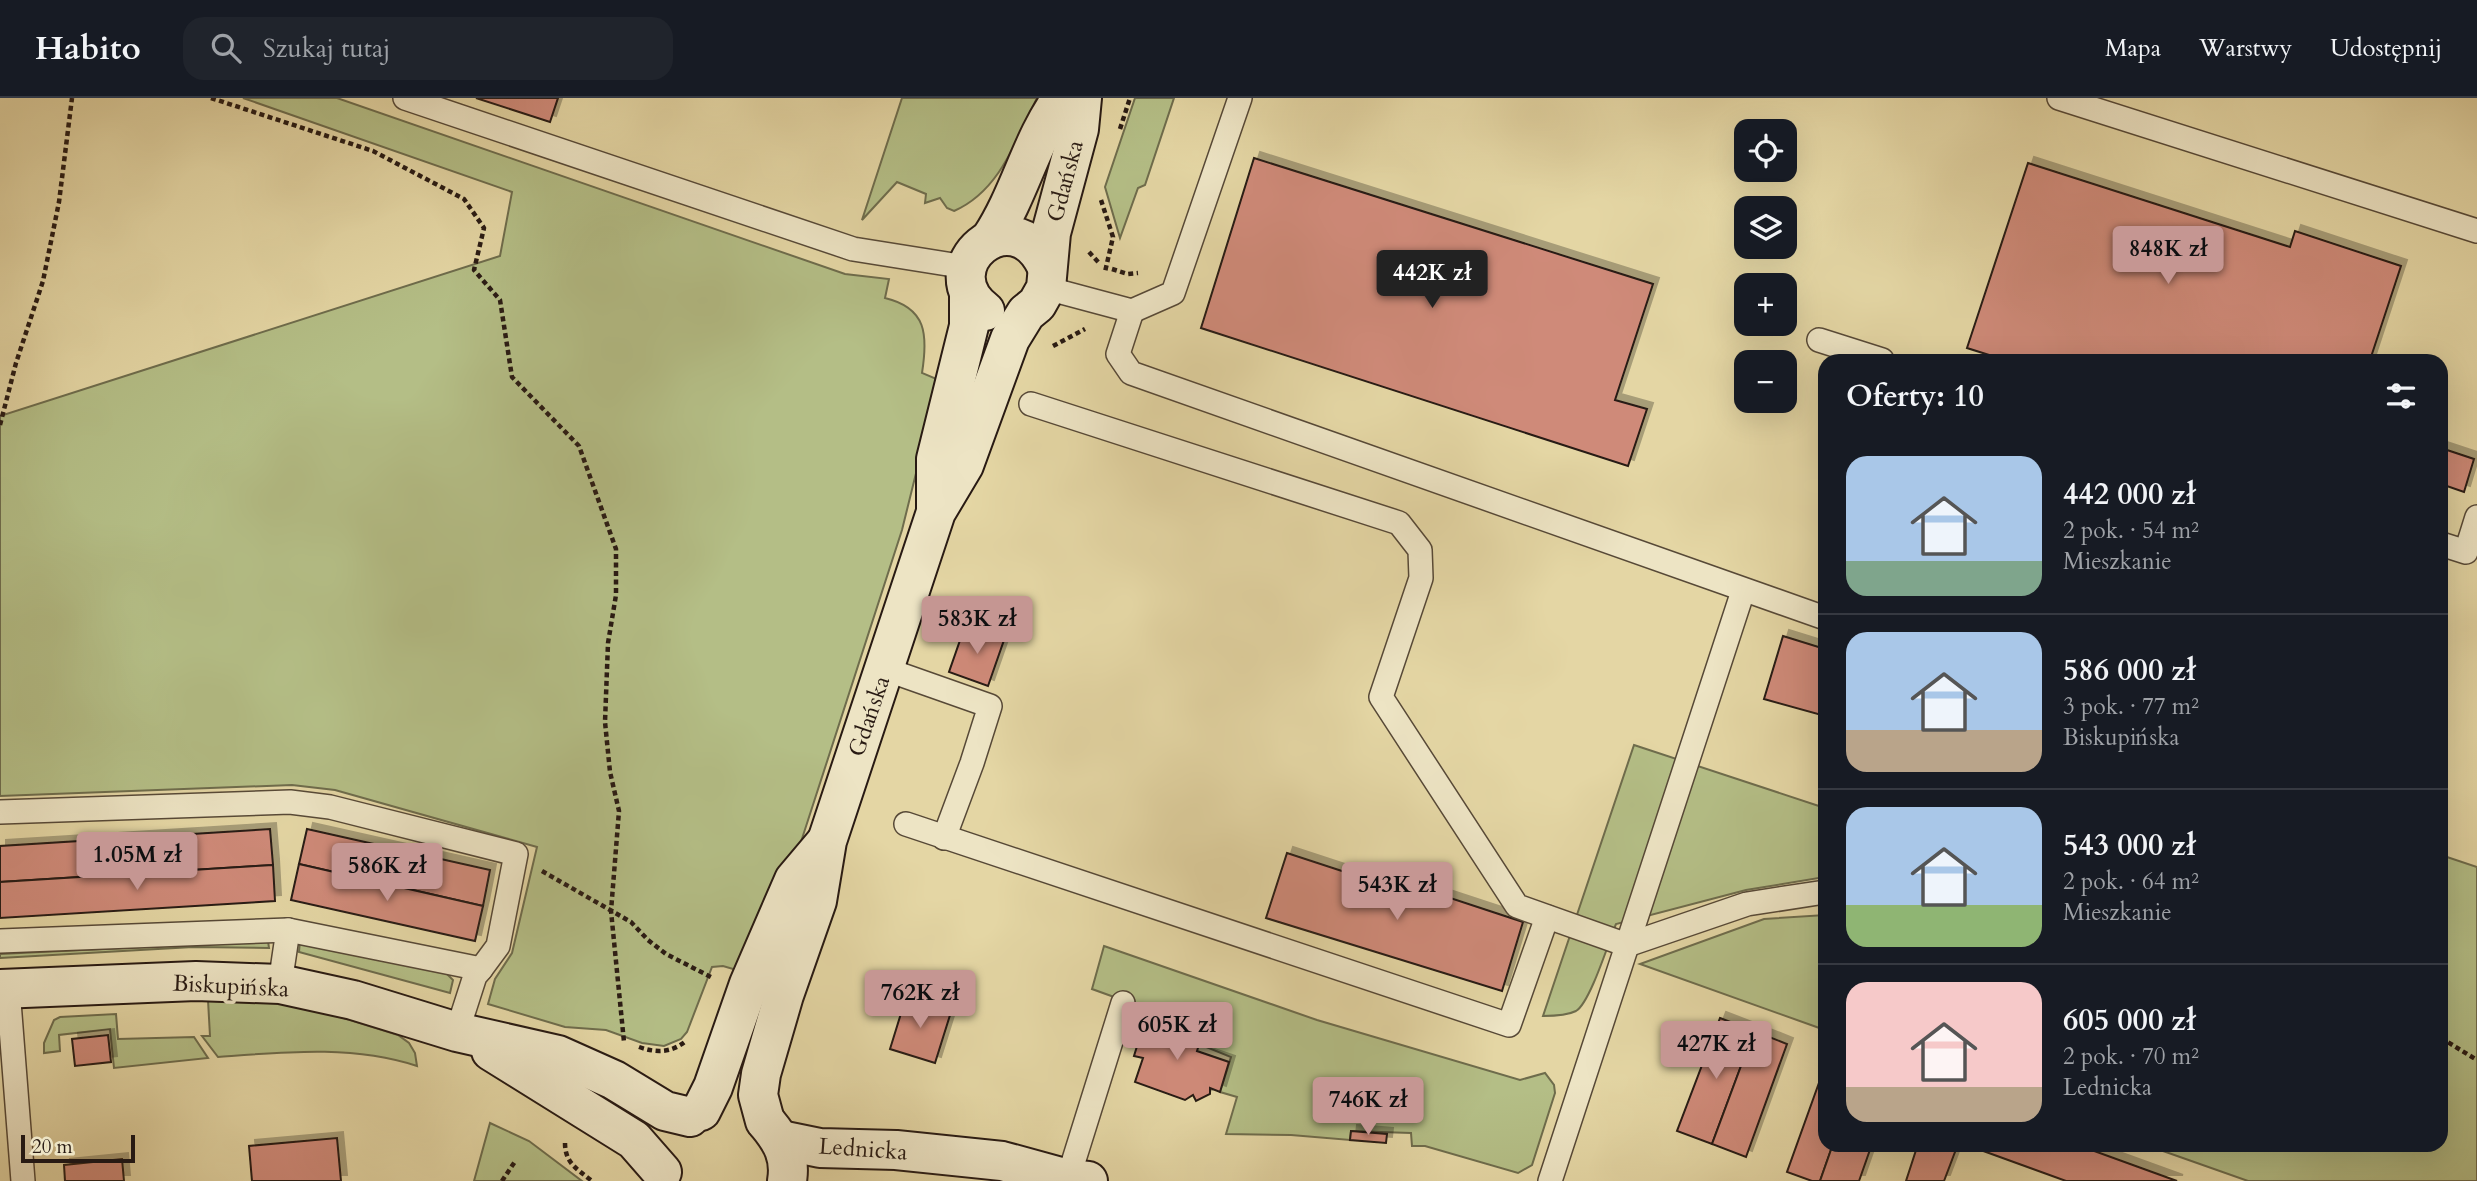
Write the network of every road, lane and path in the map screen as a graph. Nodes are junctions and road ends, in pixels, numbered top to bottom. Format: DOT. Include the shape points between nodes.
graph roads {
  1 [pos="72,98"];
  2 [pos="211,98"];
  3 [pos="405,98"];
  4 [pos="1062,98"];
  5 [pos="1082,98"];
  6 [pos="1130,98"];
  7 [pos="1240,98"];
  8 [pos="2059,98"];
  9 [pos="1120,132"];
  10 [pos="1098,192"];
  11 [pos="2477,231"];
  12 [pos="991,238"];
  13 [pos="1112,269"];
  14 [pos="1140,272"];
  15 [pos="1104,276"];
  16 [pos="968,280"];
  17 [pos="1039,288"];
  18 [pos="1132,311"];
  19 [pos="1819,340"];
  20 [pos="1863,354"];
  21 [pos="1031,404"];
  22 [pos="0,425"];
  23 [pos="936,512"];
  24 [pos="2477,517"];
  25 [pos="2448,546"];
  26 [pos="1743,591"];
  27 [pos="1818,616"];
  28 [pos="885,669"];
  29 [pos="0,812"];
  30 [pos="906,824"];
  31 [pos="944,838"];
  32 [pos="827,841"];
  33 [pos="514,863"];
  34 [pos="1818,893"];
  35 [pos="612,911"];
  36 [pos="1547,917"];
  37 [pos="288,930"];
  38 [pos="0,941"];
  39 [pos="1627,945"];
  40 [pos="481,969"];
  41 [pos="726,982"];
  42 [pos="280,984"];
  43 [pos="4,989"];
  44 [pos="1123,1003"];
  45 [pos="457,1032"];
  46 [pos="691,1035"];
  47 [pos="624,1042"];
  48 [pos="2448,1042"];
  49 [pos="2477,1060"];
  50 [pos="612,1061"];
  51 [pos="582,1106"];
  52 [pos="695,1114"];
  53 [pos="773,1130"];
  54 [pos="516,1160"];
  55 [pos="663,1177"];
  56 [pos="1071,1180"];
  57 [pos="23,1181"];
  58 [pos="502,1181"];
  59 [pos="592,1181"];
  60 [pos="787,1181"];
  61 [pos="1550,1181"];
  1 -- 22 [label="path" via="43,281"];
  2 -- 35 [label="path" via="373,151 464,199 484,228 474,270 500,300 512,377 579,446 616,549 605,722 619,811"];
  3 -- 16 [label="lane" via="853,248"];
  4 -- 12 [label="street, Gdańska"];
  5 -- 17 [label="street, Gdańska" via="1079,129"];
  6 -- 9 [label="path"];
  7 -- 18 [label="lane" via="1173,293"];
  8 -- 11 [label="lane"];
  10 -- 15 [label="path" via="1113,237"];
  12 -- 16 [label="street, Gdańska" via="971,256"];
  12 -- 17 [label="street, Gdańska" via="1018,237 1040,252"];
  13 -- 14 [label="path"];
  16 -- 17 [label="street" via="976,305 1000,317 1013,317"];
  16 -- 23 [label="street, Gdańska" via="968,326 936,458"];
  17 -- 18 [label="lane"];
  17 -- 23 [label="street, Gdańska" via="1006,350 964,465"];
  18 -- 26 [label="lane" via="1118,354 1132,373"];
  19 -- 20 [label="lane"];
  21 -- 36 [label="lane" via="1399,523 1420,550 1421,578 1381,697 1517,906"];
  23 -- 28 [label="street, Gdańska"];
  24 -- 25 [label="lane" via="2466,552"];
  26 -- 27 [label="lane"];
  26 -- 39 [label="lane"];
  28 -- 31 [label="lane" via="990,706"];
  28 -- 32 [label="street, Gdańska"];
  29 -- 33 [label="lane" via="290,802 330,807 516,854"];
  30 -- 31 [label="lane"];
  31 -- 36 [label="lane" via="1509,1025"];
  32 -- 41 [label="street, Gdańska" via="794,880"];
  32 -- 53 [label="street, Gdańska" via="817,901 761,1074 758,1095"];
  33 -- 35 [label="path" via="546,872"];
  33 -- 40 [label="lane" via="498,946"];
  34 -- 39 [label="lane" via="1747,904"];
  35 -- 41 [label="path" via="666,954"];
  35 -- 47 [label="path"];
  36 -- 39 [label="lane"];
  37 -- 38 [label="lane"];
  37 -- 40 [label="lane"];
  37 -- 42 [label="lane"];
  39 -- 61 [label="lane"];
  40 -- 45 [label="lane"];
  41 -- 52 [label="street, Gdańska" via="713,1087"];
  42 -- 43 [label="street, Biskupińska" via="196,981"];
  42 -- 45 [label="street, Biskupińska" via="353,1000"];
  43 -- 57 [label="lane"];
  44 -- 56 [label="lane"];
  45 -- 50 [label="street, Biskupińska" via="558,1055"];
  45 -- 51 [label="street, Biskupińska"];
  46 -- 47 [label="path" via="664,1051"];
  47 -- 50 [label="path"];
  47 -- 50 [label="path" via="618,1040"];
  48 -- 49 [label="path"];
  50 -- 52 [label="street, Biskupińska" via="665,1111"];
  51 -- 55 [label="street, Biskupińska" via="634,1140"];
  51 -- 59 [label="path" via="566,1135 565,1148 570,1165"];
  52 -- 53 [label="street, Lednicka" via="719,1107 738,1108 756,1114"];
  52 -- 55 [label="street, Gdańska" via="669,1141"];
  53 -- 56 [label="street, Lednicka" via="820,1148 1002,1161"];
  53 -- 60 [label="street, Gdańska" via="787,1155"];
  54 -- 58 [label="path"];
}
